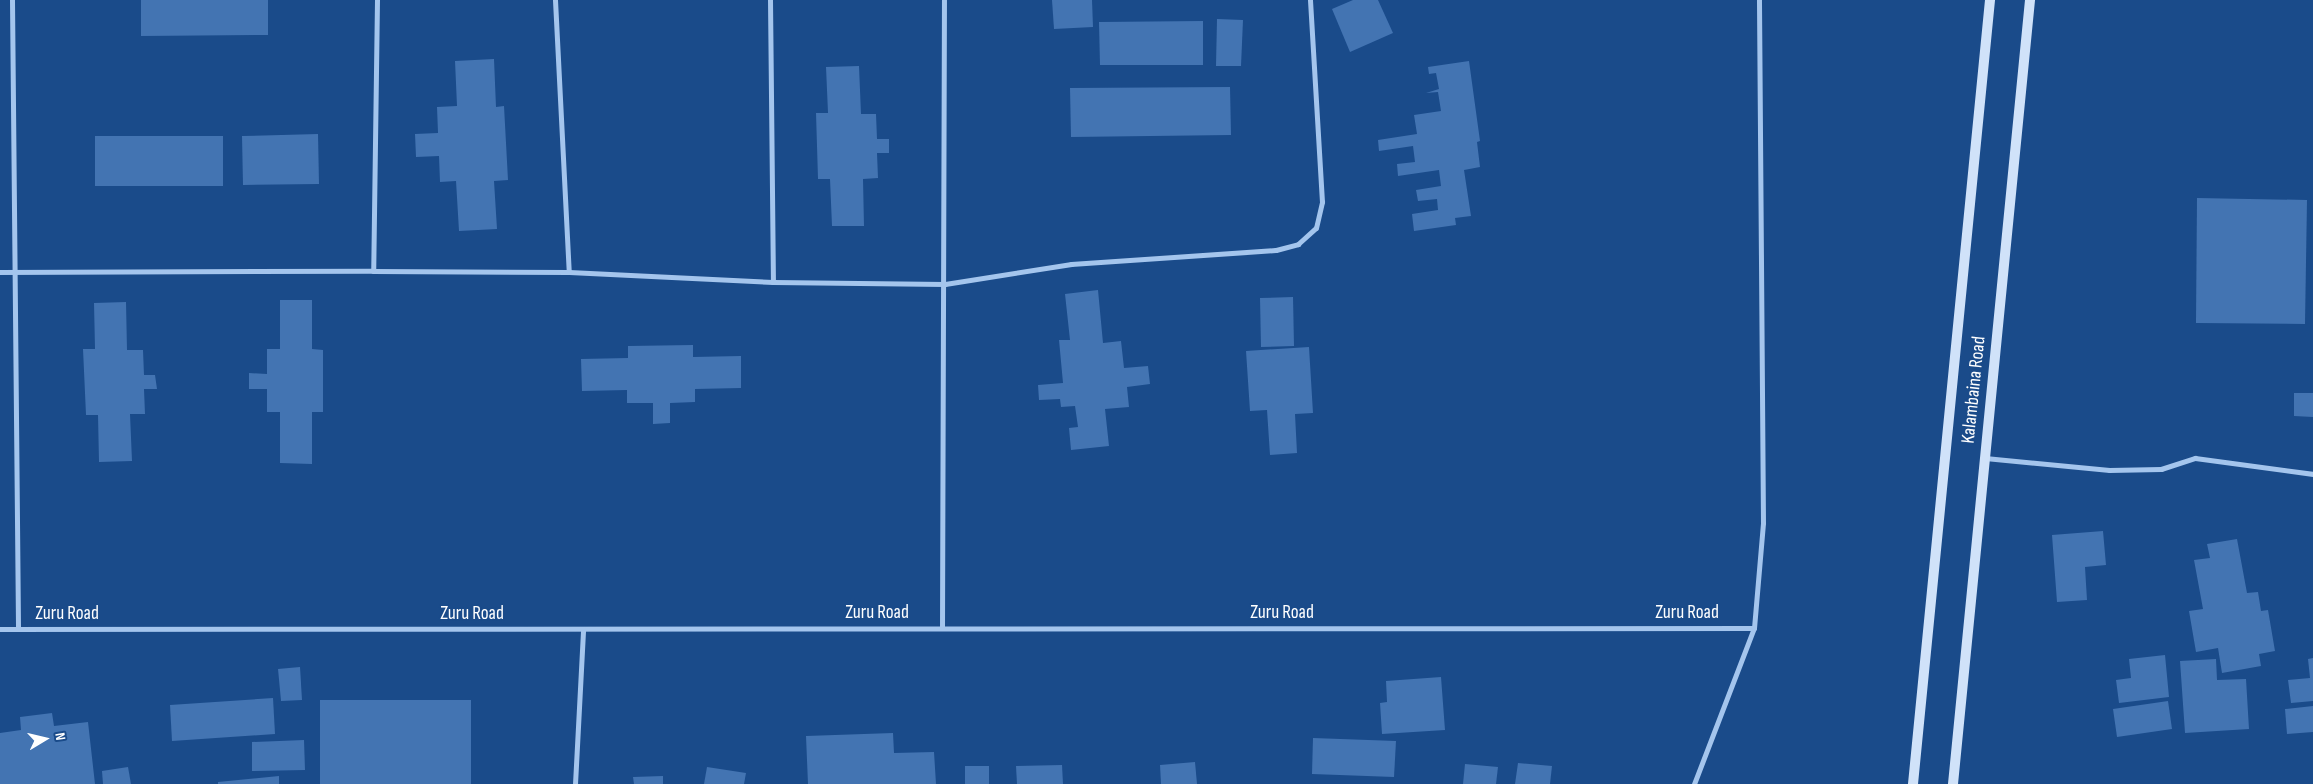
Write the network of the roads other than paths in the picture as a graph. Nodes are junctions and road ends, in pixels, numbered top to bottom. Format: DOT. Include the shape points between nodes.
graph roads {
  1 [pos="12,0"];
  2 [pos="377,0"];
  3 [pos="556,0"];
  4 [pos="770,0"];
  5 [pos="944,0"];
  6 [pos="1310,0"];
  7 [pos="1759,0"];
  8 [pos="1990,0"];
  9 [pos="2030,0"];
  10 [pos="373,271"];
  11 [pos="0,272"];
  12 [pos="15,272"];
  13 [pos="568,272"];
  14 [pos="773,282"];
  15 [pos="945,284"];
  16 [pos="1985,458"];
  17 [pos="2313,474"];
  18 [pos="942,628"];
  19 [pos="1754,628"];
  20 [pos="0,629"];
  21 [pos="18,629"];
  22 [pos="582,629"];
  23 [pos="575,784"];
  24 [pos="1694,784"];
  25 [pos="1913,784"];
  26 [pos="1953,784"];
  1 -- 12 [label="street"];
  2 -- 10 [label="street"];
  3 -- 13 [label="street"];
  4 -- 14 [label="street"];
  5 -- 15 [label="street"];
  6 -- 15 [label="street" via="1322,202 1316,228 1298,244 1276,250 1071,264"];
  7 -- 19 [label="street" via="1763,523"];
  8 -- 25 [label="main road"];
  9 -- 16 [label="main road, Kalambaina Road"];
  10 -- 12 [label="street"];
  10 -- 13 [label="street"];
  11 -- 12 [label="street"];
  12 -- 21 [label="street"];
  13 -- 14 [label="street"];
  14 -- 15 [label="street"];
  15 -- 18 [label="street"];
  16 -- 17 [label="street" via="2109,470 2161,469 2195,458"];
  16 -- 26 [label="main road, Kalambaina Road"];
  18 -- 19 [label="street, Zuru Road"];
  18 -- 22 [label="street, Zuru Road"];
  19 -- 24 [label="street"];
  20 -- 21 [label="street, Zuru Road"];
  21 -- 22 [label="street, Zuru Road"];
  22 -- 23 [label="street"];
}
